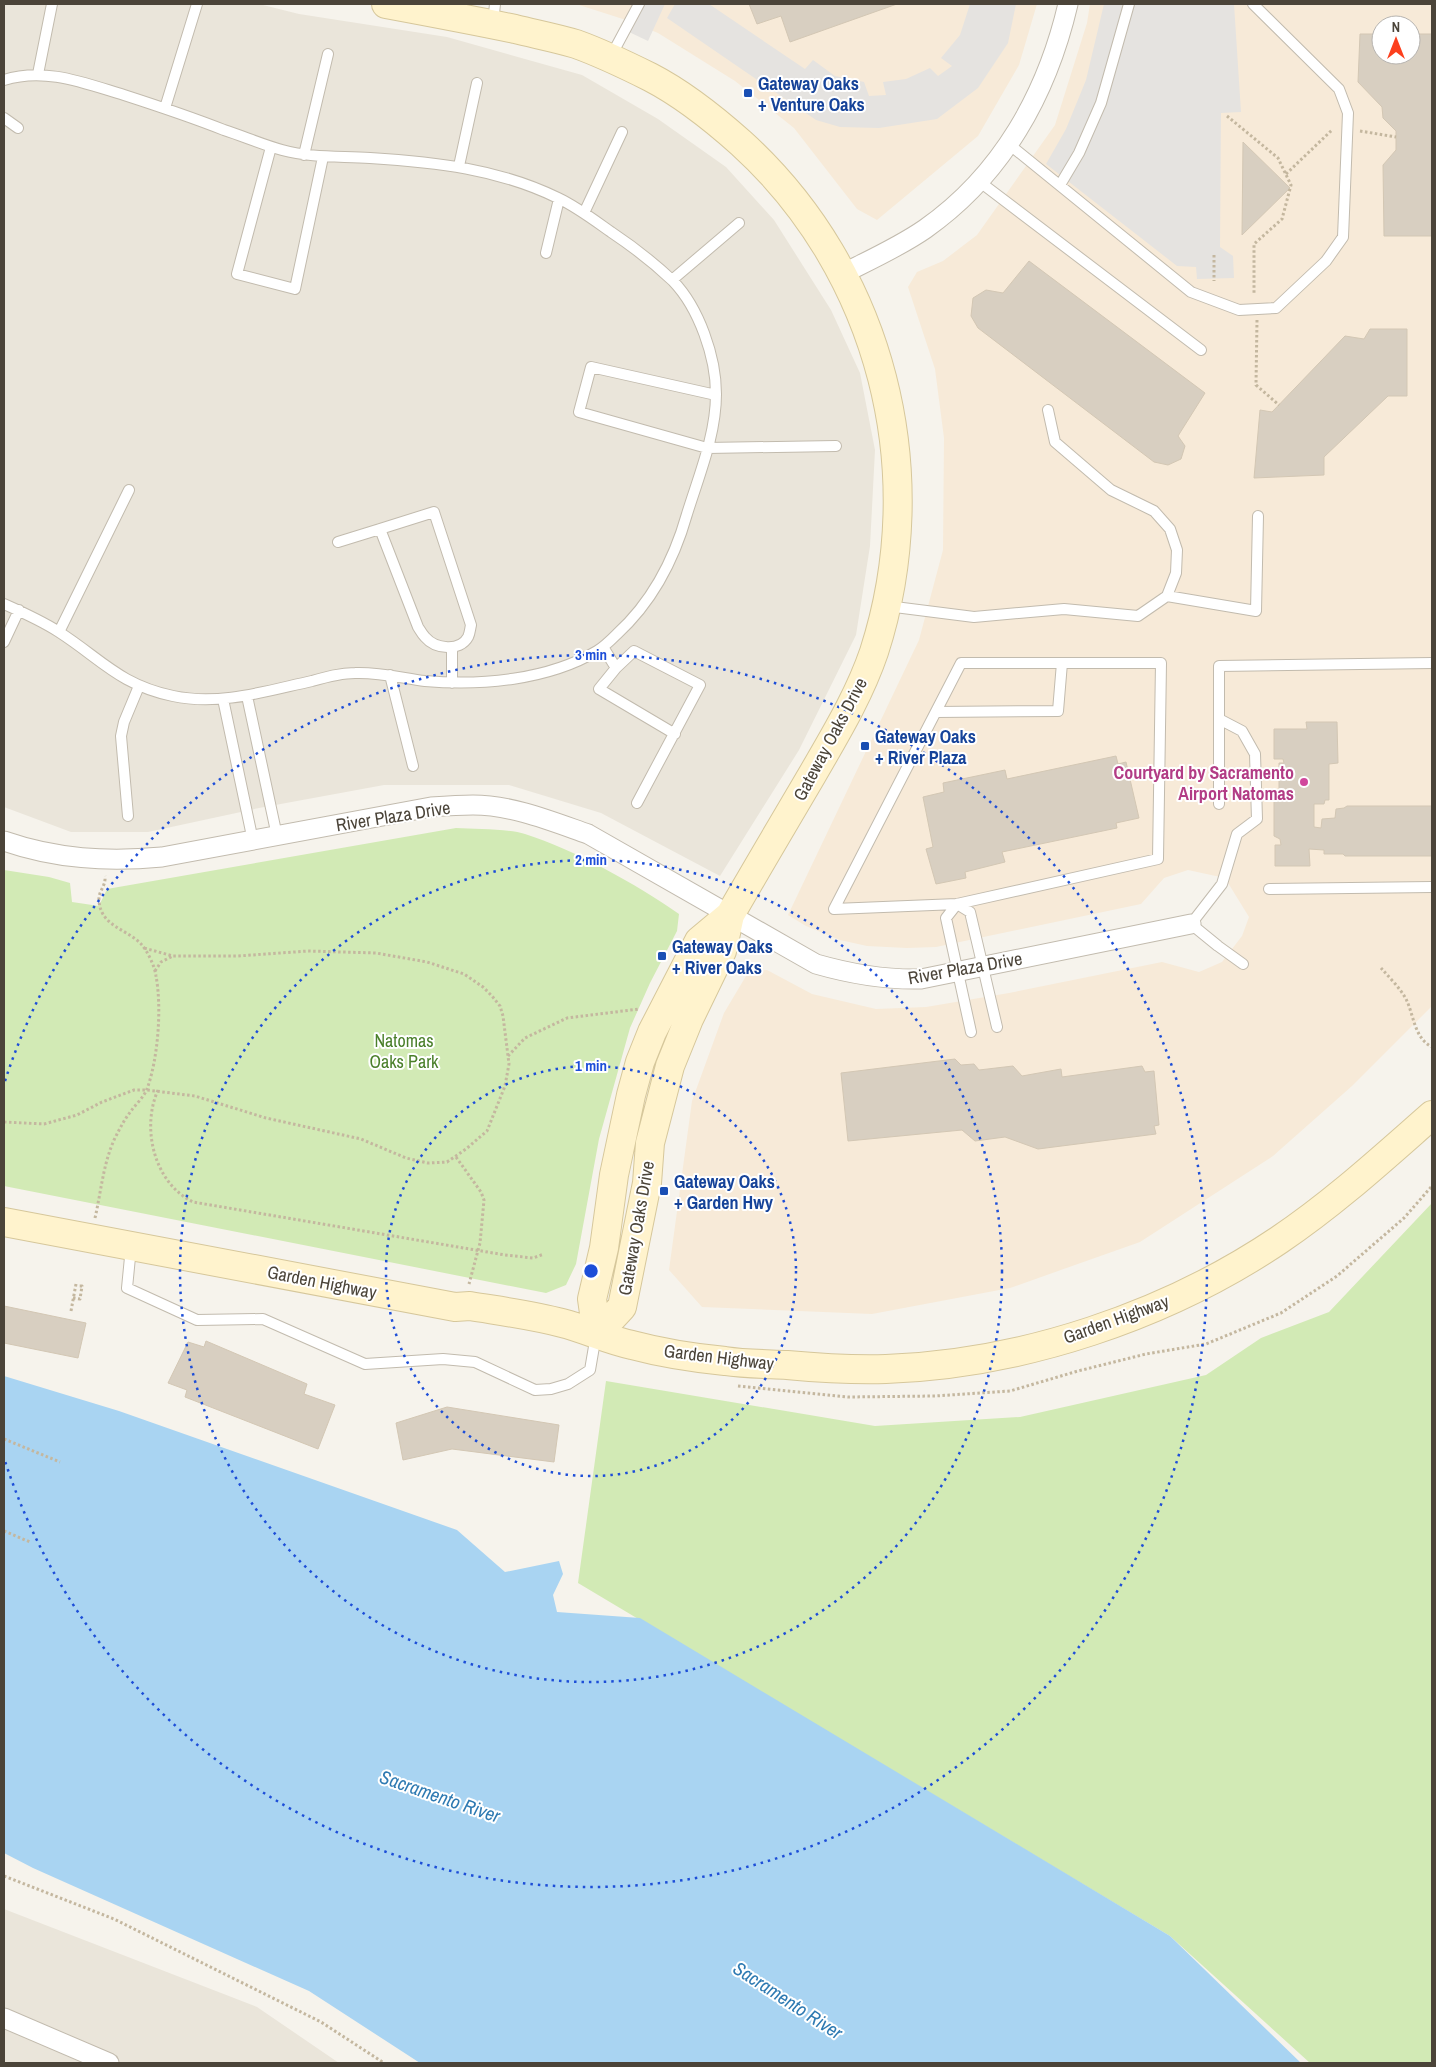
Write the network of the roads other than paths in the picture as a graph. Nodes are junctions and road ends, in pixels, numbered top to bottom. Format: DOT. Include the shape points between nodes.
graph roads {
  1 [pos="52,4"];
  2 [pos="197,4"];
  3 [pos="386,4"];
  4 [pos="639,4"];
  5 [pos="1068,4"];
  6 [pos="1130,4"];
  7 [pos="1253,4"];
  8 [pos="494,14"];
  9 [pos="328,54"];
  10 [pos="610,59"];
  11 [pos="38,74"];
  12 [pos="4,80"];
  13 [pos="477,84"];
  14 [pos="165,108"];
  15 [pos="4,118"];
  16 [pos="18,128"];
  17 [pos="622,132"];
  18 [pos="1010,144"];
  19 [pos="271,146"];
  20 [pos="304,155"];
  21 [pos="323,157"];
  22 [pos="459,166"];
  23 [pos="980,182"];
  24 [pos="1060,185"];
  25 [pos="559,199"];
  26 [pos="584,213"];
  27 [pos="740,223"];
  28 [pos="546,252"];
  29 [pos="842,274"];
  30 [pos="672,280"];
  31 [pos="1201,350"];
  32 [pos="716,395"];
  33 [pos="1048,410"];
  34 [pos="836,446"];
  35 [pos="707,448"];
  36 [pos="128,490"];
  37 [pos="1258,516"];
  38 [pos="380,529"];
  39 [pos="338,542"];
  40 [pos="1167,596"];
  41 [pos="4,604"];
  42 [pos="887,606"];
  43 [pos="19,610"];
  44 [pos="59,632"];
  45 [pos="4,642"];
  46 [pos="452,647"];
  47 [pos="603,647"];
  48 [pos="1432,662"];
  49 [pos="1062,663"];
  50 [pos="616,668"];
  51 [pos="390,675"];
  52 [pos="452,683"];
  53 [pos="139,686"];
  54 [pos="247,696"];
  55 [pos="223,699"];
  56 [pos="936,712"];
  57 [pos="1219,719"];
  58 [pos="675,734"];
  59 [pos="413,766"];
  60 [pos="638,803"];
  61 [pos="1219,804"];
  62 [pos="128,816"];
  63 [pos="277,836"];
  64 [pos="4,841"];
  65 [pos="253,841"];
  66 [pos="1432,887"];
  67 [pos="1269,889"];
  68 [pos="957,904"];
  69 [pos="730,915"];
  70 [pos="1191,924"];
  71 [pos="1243,964"];
  72 [pos="983,966"];
  73 [pos="958,972"];
  74 [pos="996,1027"];
  75 [pos="971,1032"];
  76 [pos="1432,1103"];
  77 [pos="1432,1114"];
  78 [pos="1390,1152"];
  79 [pos="4,1222"];
  80 [pos="131,1246"];
  81 [pos="596,1334"];
  82 [pos="4,2018"];
  83 [pos="109,2063"];
  1 -- 11 [label="lane"];
  2 -- 14 [label="lane"];
  3 -- 8 [label="street, Gateway Oaks Drive" via="462,14"];
  4 -- 10 [label="lane"];
  5 -- 18 [label="street" via="1044,82"];
  6 -- 24 [label="lane" via="1101,103 1079,153"];
  7 -- 24 [label="lane" via="1339,89 1348,113 1343,237 1326,261 1276,308 1238,310 1191,292"];
  8 -- 10 [label="street, Gateway Oaks Drive"];
  9 -- 20 [label="lane"];
  10 -- 29 [label="street, Gateway Oaks Drive" via="653,78 682,96 718,122 756,157 779,179"];
  11 -- 12 [label="lane"];
  11 -- 14 [label="lane" via="69,78"];
  13 -- 22 [label="lane"];
  14 -- 19 [label="lane"];
  15 -- 16 [label="lane"];
  17 -- 26 [label="lane"];
  18 -- 23 [label="street"];
  18 -- 24 [label="lane"];
  19 -- 20 [label="lane"];
  19 -- 21 [label="lane" via="237,274 295,289"];
  20 -- 21 [label="lane"];
  21 -- 22 [label="lane" via="408,160"];
  22 -- 25 [label="lane"];
  23 -- 29 [label="street" via="926,229"];
  23 -- 31 [label="lane"];
  25 -- 26 [label="lane"];
  25 -- 28 [label="lane"];
  26 -- 30 [label="lane"];
  27 -- 30 [label="lane"];
  29 -- 42 [label="street, Gateway Oaks Drive" via="862,315 879,362 893,426 898,524"];
  30 -- 32 [label="lane" via="696,315 708,344"];
  32 -- 35 [label="lane" via="713,428"];
  32 -- 35 [label="lane" via="591,367 579,412"];
  33 -- 40 [label="lane" via="1055,442 1111,490 1154,511 1170,528 1177,550 1176,573"];
  34 -- 35 [label="lane"];
  35 -- 47 [label="lane" via="672,558 643,607"];
  36 -- 44 [label="lane"];
  37 -- 40 [label="lane" via="1256,611"];
  38 -- 39 [label="lane"];
  38 -- 46 [label="lane" via="418,627 425,637 439,646"];
  38 -- 46 [label="lane" via="434,512 471,625 465,641"];
  40 -- 42 [label="lane" via="1138,616 1064,609 974,617"];
  41 -- 43 [label="lane"];
  42 -- 69 [label="street, Gateway Oaks Drive" via="874,653 848,714"];
  43 -- 44 [label="lane"];
  43 -- 45 [label="lane"];
  44 -- 53 [label="lane" via="110,670"];
  46 -- 52 [label="lane"];
  47 -- 50 [label="lane"];
  47 -- 52 [label="lane" via="572,662 520,677"];
  48 -- 57 [label="lane" via="1219,666"];
  49 -- 56 [label="lane" via="961,663"];
  49 -- 56 [label="lane" via="1058,711"];
  49 -- 68 [label="lane" via="1161,663 1158,859"];
  50 -- 58 [label="lane" via="599,689"];
  50 -- 58 [label="lane" via="634,651 700,685"];
  51 -- 52 [label="lane"];
  51 -- 54 [label="lane" via="337,675"];
  51 -- 59 [label="lane"];
  53 -- 55 [label="lane" via="175,697"];
  53 -- 62 [label="lane" via="121,736"];
  54 -- 55 [label="lane"];
  54 -- 63 [label="lane"];
  55 -- 65 [label="lane"];
  56 -- 68 [label="lane" via="834,909"];
  57 -- 61 [label="lane"];
  57 -- 70 [label="lane" via="1242,731 1255,754 1257,819 1237,834 1222,884"];
  58 -- 60 [label="lane"];
  63 -- 65 [label="street, River Plaza Drive"];
  63 -- 69 [label="street, River Plaza Drive" via="430,807 474,805 515,811 588,834"];
  64 -- 65 [label="street, River Plaza Drive" via="59,856 104,860 162,857"];
  66 -- 67 [label="lane"];
  68 -- 72 [label="lane" via="970,912"];
  68 -- 73 [label="lane" via="946,918"];
  69 -- 73 [label="street, River Plaza Drive" via="816,964 843,972 894,980"];
  69 -- 81 [label="street, Gateway Oaks Drive" via="698,941 640,1062 630,1095 592,1299"];
  70 -- 71 [label="lane"];
  70 -- 72 [label="street, River Plaza Drive"];
  72 -- 73 [label="street, River Plaza Drive"];
  72 -- 74 [label="lane"];
  73 -- 75 [label="lane"];
  76 -- 78 [label="street, Garden Highway"];
  77 -- 78 [label="street, Garden Highway"];
  78 -- 81 [label="street, Garden Highway" via="1340,1196 1238,1266 1143,1313 1039,1345 936,1365 836,1369 726,1362 631,1345"];
  79 -- 80 [label="street, Garden Highway"];
  80 -- 81 [label="street, Garden Highway" via="455,1307 470,1306 561,1322"];
  80 -- 81 [label="lane" via="127,1288 197,1320 263,1318 365,1364 443,1359 475,1362 534,1390 551,1389 568,1384 590,1370"];
  82 -- 83 [label="street"];
}
